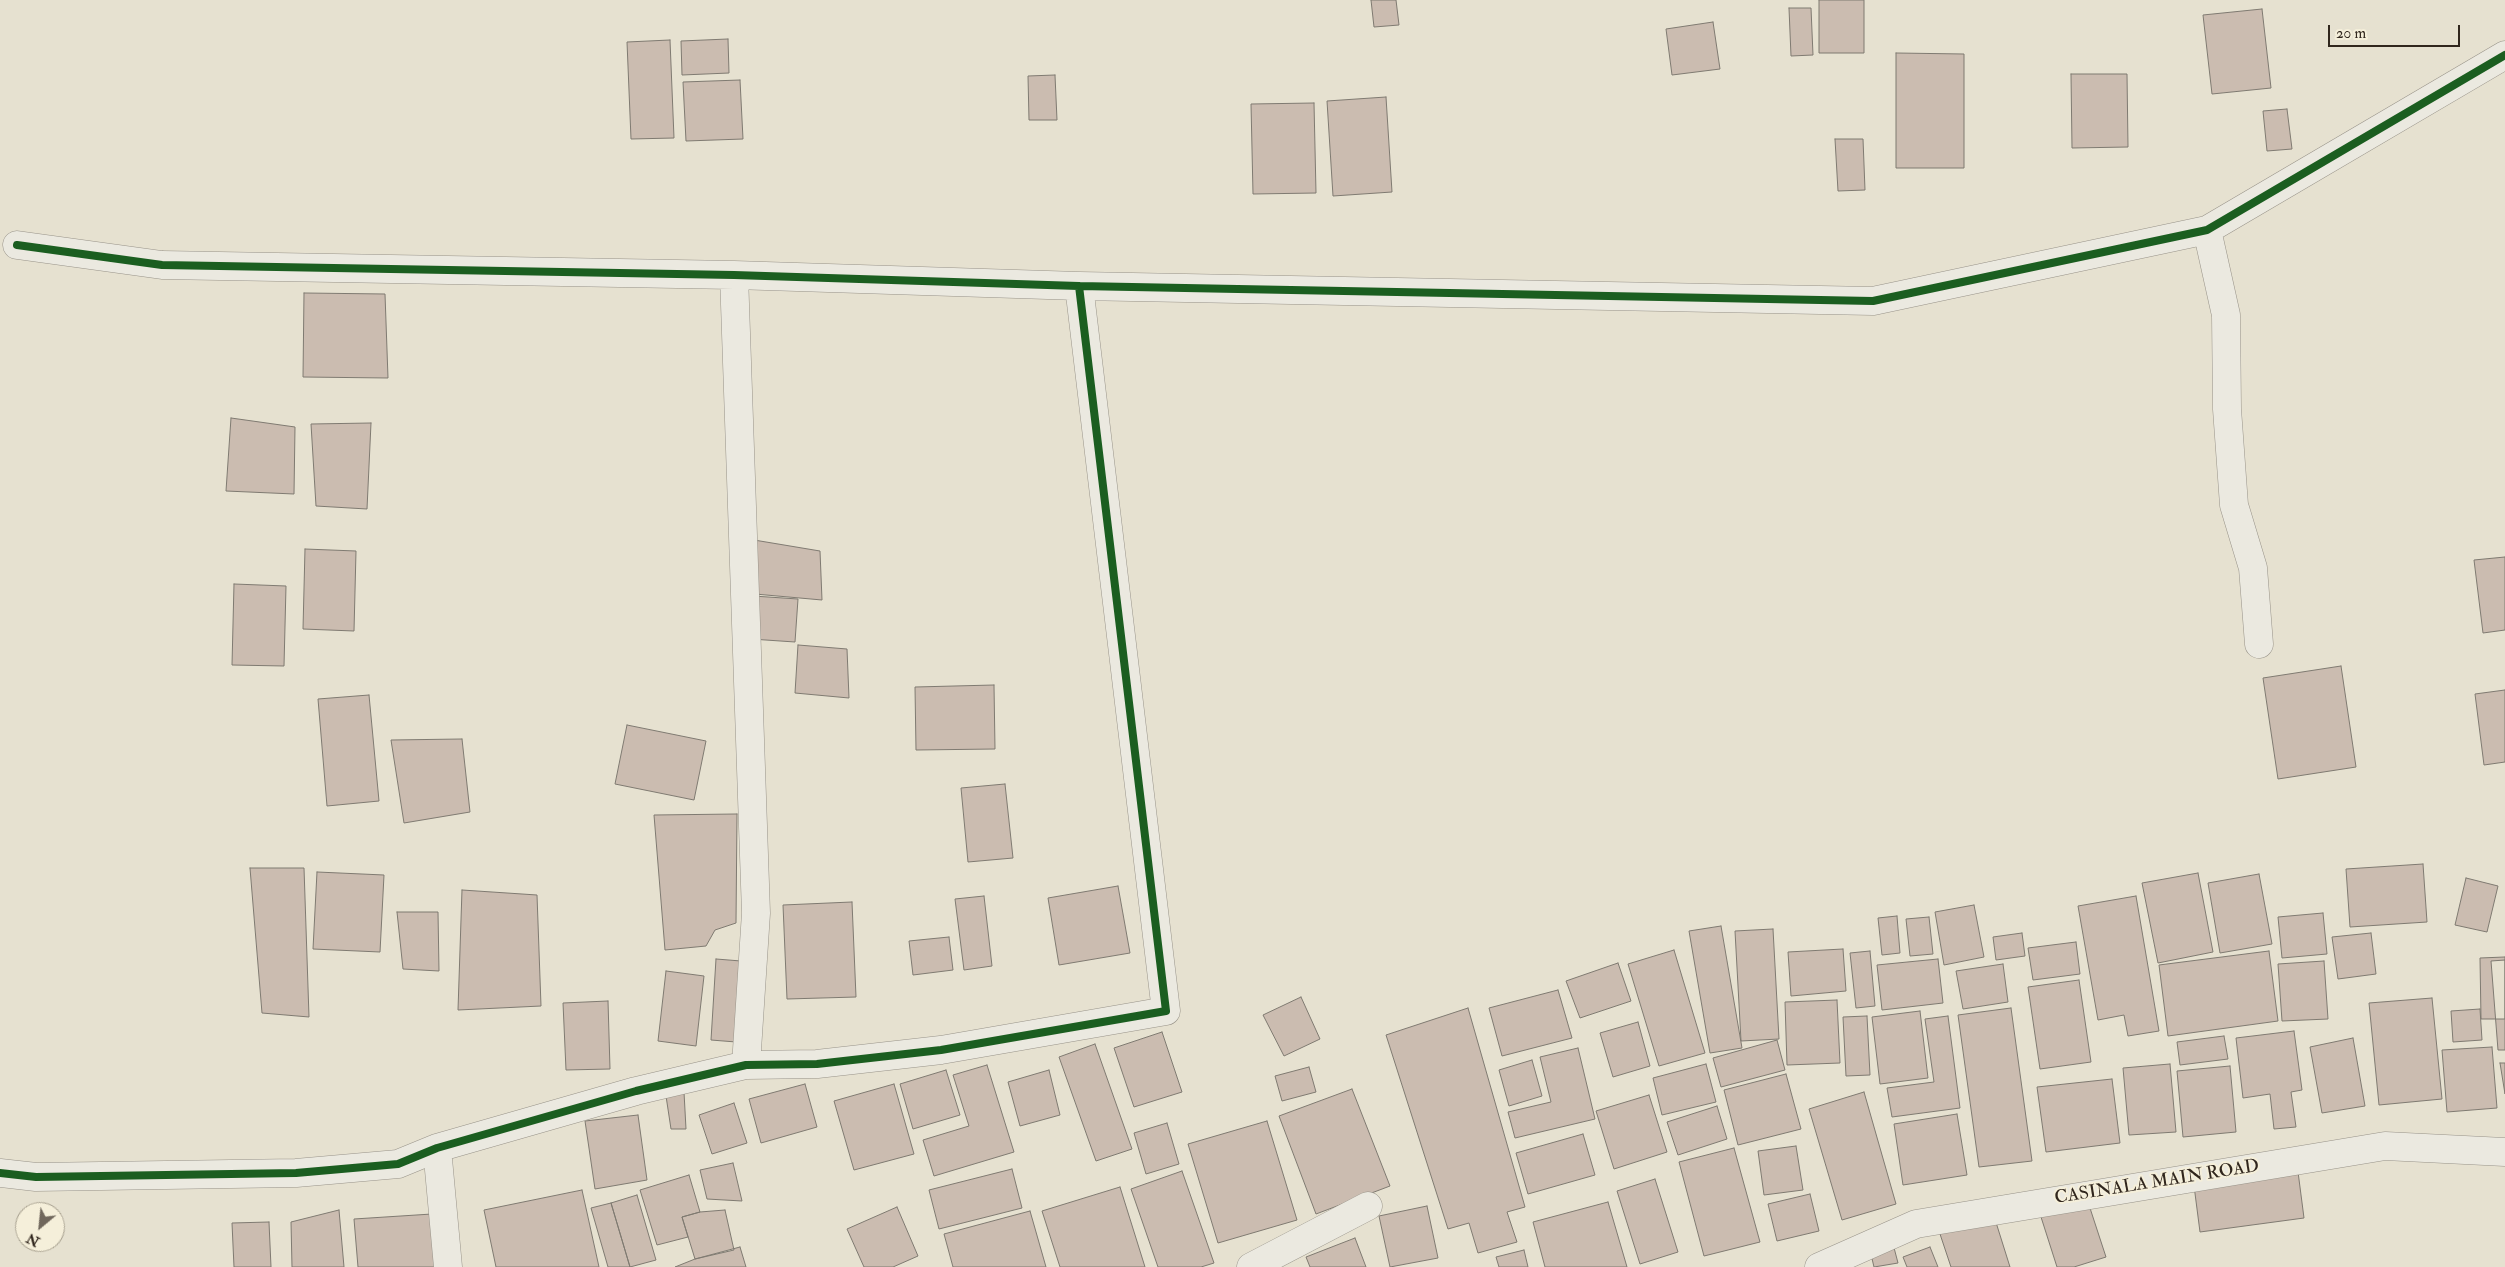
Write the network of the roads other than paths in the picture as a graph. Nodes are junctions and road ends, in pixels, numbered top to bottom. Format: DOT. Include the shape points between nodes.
graph roads {
  1 [pos="2505,55"];
  2 [pos="2206,230"];
  3 [pos="17,245"];
  4 [pos="734,275"];
  5 [pos="1079,286"];
  6 [pos="2259,644"];
  7 [pos="746,1066"];
  8 [pos="437,1148"];
  9 [pos="2505,1152"];
  10 [pos="0,1173"];
  11 [pos="1368,1206"];
  12 [pos="448,1267"];
  13 [pos="1251,1267"];
  14 [pos="1819,1267"];
  1 -- 2 [label="street"];
  2 -- 5 [label="street" via="1873,301"];
  2 -- 6 [label="street" via="2226,315 2227,408 2234,505 2253,568"];
  3 -- 4 [label="street" via="162,266"];
  4 -- 5 [label="street"];
  4 -- 7 [label="street" via="756,913"];
  5 -- 7 [label="street" via="1166,1011 941,1050 817,1064"];
  7 -- 8 [label="street" via="636,1091"];
  8 -- 10 [label="street" via="398,1164 296,1173 36,1177"];
  8 -- 12 [label="street"];
  9 -- 14 [label="street, CASINALA MAIN ROAD" via="2385,1146 2004,1209 1916,1224"];
  11 -- 13 [label="street"];
}
